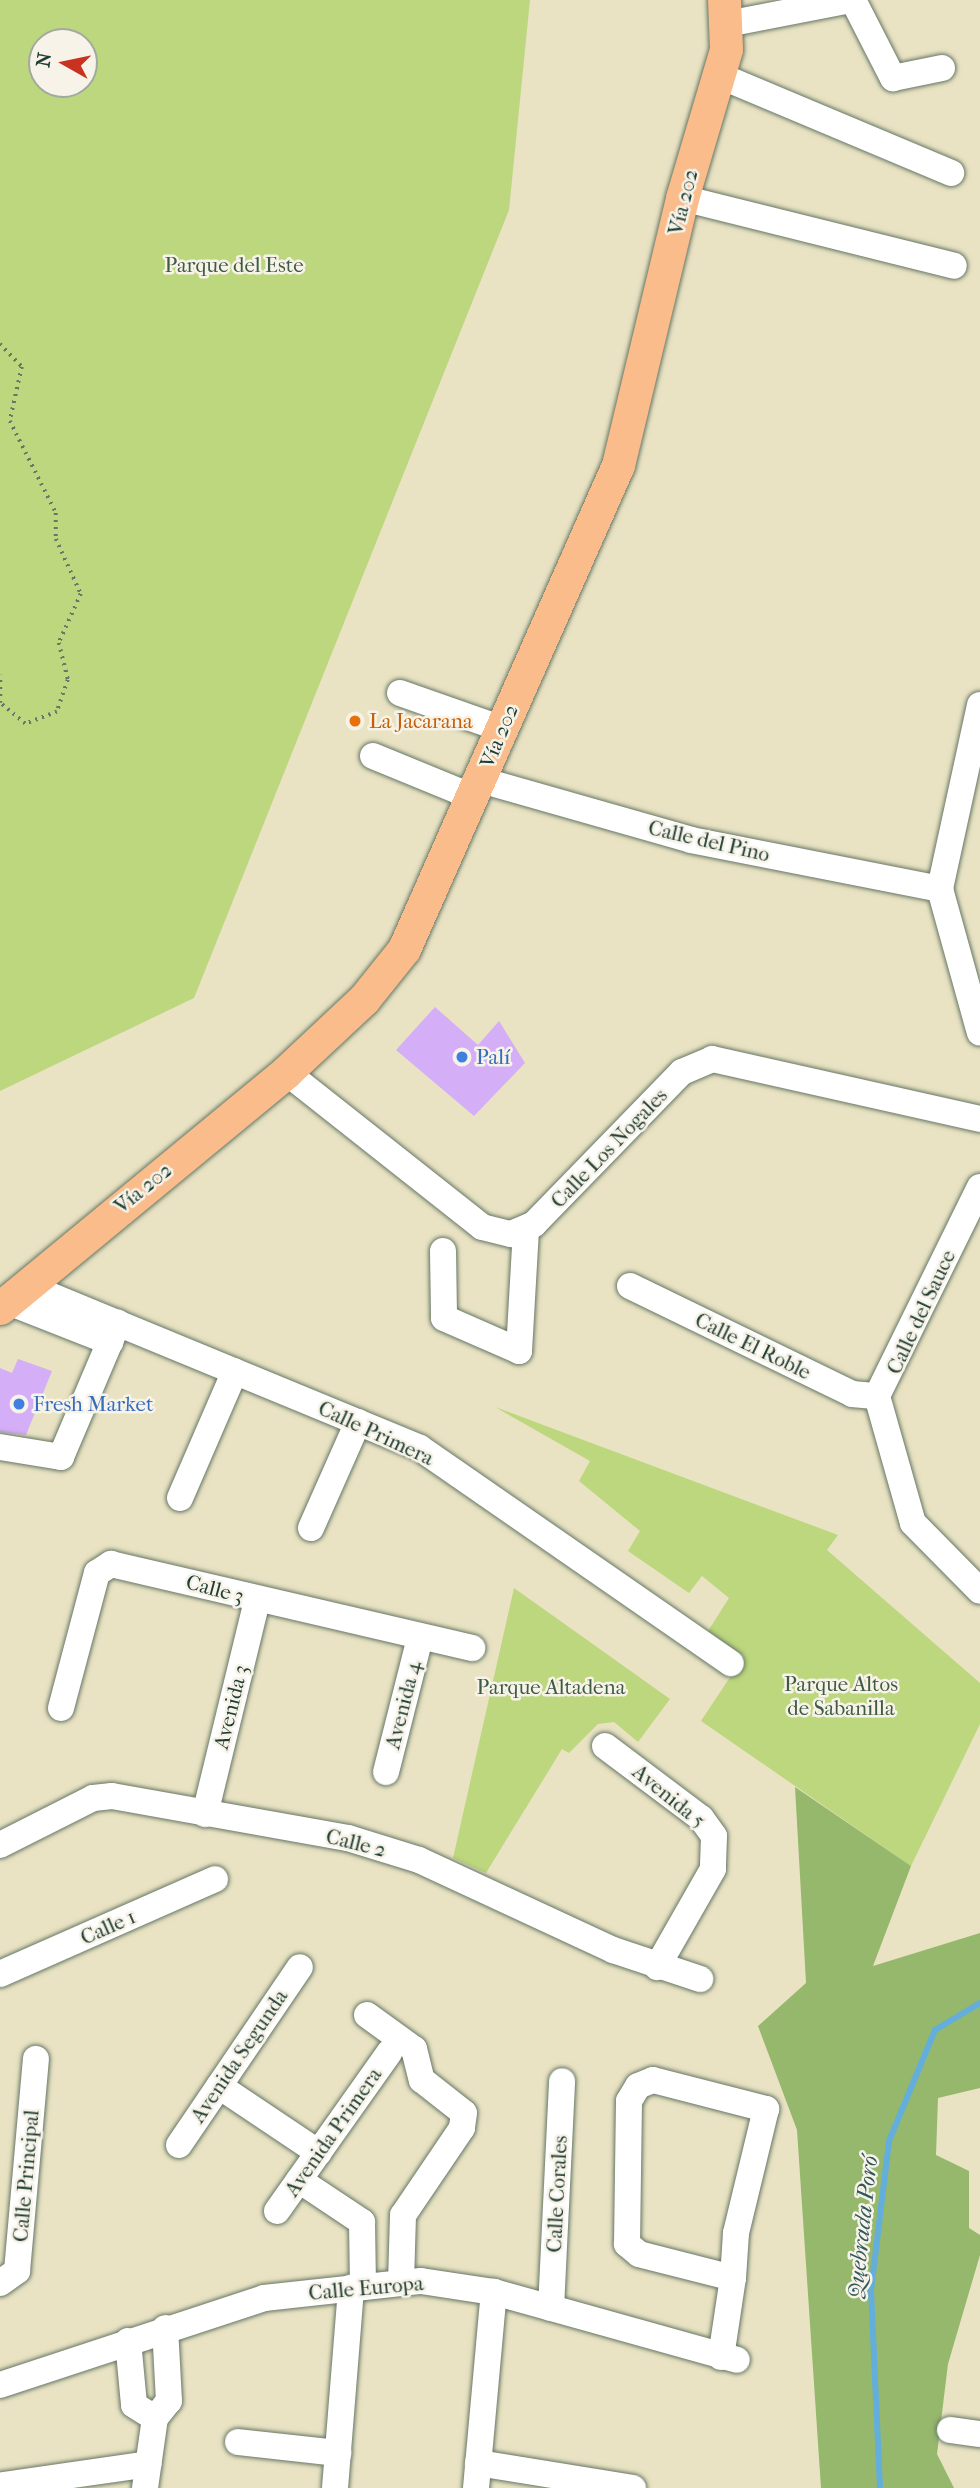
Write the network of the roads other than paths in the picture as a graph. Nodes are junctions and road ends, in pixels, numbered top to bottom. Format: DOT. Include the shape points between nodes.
graph roads {
  1 [pos="852,0"];
  2 [pos="726,12"];
  3 [pos="942,68"];
  4 [pos="718,75"];
  5 [pos="951,173"];
  6 [pos="682,198"];
  7 [pos="954,266"];
  8 [pos="400,693"];
  9 [pos="980,705"];
  10 [pos="502,729"];
  11 [pos="373,756"];
  12 [pos="477,788"];
  13 [pos="940,889"];
  14 [pos="980,1033"];
  15 [pos="286,1072"];
  16 [pos="980,1119"];
  17 [pos="980,1187"];
  18 [pos="526,1230"];
  19 [pos="443,1251"];
  20 [pos="630,1286"];
  21 [pos="11,1298"];
  22 [pos="114,1332"];
  23 [pos="235,1371"];
  24 [pos="877,1396"];
  25 [pos="358,1422"];
  26 [pos="0,1447"];
  27 [pos="180,1498"];
  28 [pos="311,1528"];
  29 [pos="980,1591"];
  30 [pos="257,1600"];
  31 [pos="420,1638"];
  32 [pos="472,1648"];
  33 [pos="731,1663"];
  34 [pos="61,1708"];
  35 [pos="605,1746"];
  36 [pos="386,1772"];
  37 [pos="205,1814"];
  38 [pos="0,1845"];
  39 [pos="215,1879"];
  40 [pos="300,1967"];
  41 [pos="657,1967"];
  42 [pos="1,1971"];
  43 [pos="700,1979"];
  44 [pos="367,2015"];
  45 [pos="389,2053"];
  46 [pos="36,2059"];
  47 [pos="562,2081"];
  48 [pos="219,2086"];
  49 [pos="179,2145"];
  50 [pos="318,2153"];
  51 [pos="299,2180"];
  52 [pos="277,2211"];
  53 [pos="733,2278"];
  54 [pos="0,2283"];
  55 [pos="401,2283"];
  56 [pos="357,2287"];
  57 [pos="494,2292"];
  58 [pos="551,2308"];
  59 [pos="165,2328"];
  60 [pos="128,2341"];
  61 [pos="0,2385"];
  62 [pos="155,2418"];
  63 [pos="950,2430"];
  64 [pos="980,2434"];
  65 [pos="238,2442"];
  66 [pos="338,2453"];
  67 [pos="477,2475"];
  68 [pos="147,2476"];
  69 [pos="3,2485"];
  70 [pos="335,2488"];
  71 [pos="634,2488"];
  1 -- 2 [label="street"];
  1 -- 3 [label="street" via="893,78"];
  2 -- 4 [label="main road, Vía 202"];
  4 -- 5 [label="street"];
  4 -- 6 [label="main road, Vía 202"];
  6 -- 7 [label="street"];
  6 -- 10 [label="main road, Vía 202" via="618,465"];
  8 -- 10 [label="street"];
  9 -- 13 [label="street"];
  10 -- 12 [label="main road, Vía 202"];
  11 -- 12 [label="street, Calle del Pino"];
  12 -- 13 [label="street, Calle del Pino" via="691,840"];
  12 -- 15 [label="main road, Vía 202" via="404,950 364,999"];
  13 -- 14 [label="street"];
  15 -- 18 [label="street" via="482,1227"];
  15 -- 21 [label="main road, Vía 202"];
  16 -- 18 [label="street, Calle Los Nogales" via="712,1059 682,1072"];
  17 -- 24 [label="street, Calle del Sauce"];
  18 -- 19 [label="street" via="519,1350 444,1318"];
  20 -- 24 [label="street, Calle El Roble" via="852,1394"];
  21 -- 22 [label="street, Calle Primera"];
  22 -- 23 [label="street, Calle Primera"];
  22 -- 26 [label="street" via="61,1457"];
  23 -- 25 [label="street, Calle Primera"];
  23 -- 27 [label="street"];
  24 -- 29 [label="street" via="913,1523"];
  25 -- 28 [label="street"];
  25 -- 33 [label="street, Calle Primera" via="420,1448"];
  30 -- 31 [label="street, Calle 3"];
  30 -- 34 [label="street, Calle 3" via="123,1564 102,1566"];
  30 -- 37 [label="street, Avenida 3"];
  31 -- 32 [label="street, Calle 3"];
  31 -- 36 [label="street, Avenida 4"];
  35 -- 41 [label="street, Avenida 5" via="701,1818 714,1836 713,1869"];
  37 -- 38 [label="street, Calle 2" via="93,1798"];
  37 -- 41 [label="street, Calle 2" via="348,1838 419,1860"];
  39 -- 42 [label="street, Calle 1"];
  40 -- 48 [label="street, Avenida Segunda"];
  41 -- 43 [label="street, Calle 2"];
  44 -- 55 [label="street" via="414,2049 422,2080 464,2113 462,2128 403,2215"];
  45 -- 50 [label="street, Avenida Primera"];
  46 -- 54 [label="street, Calle Principal" via="17,2271"];
  47 -- 58 [label="street, Calle Corales"];
  48 -- 49 [label="street, Avenida Segunda"];
  48 -- 50 [label="street"];
  50 -- 51 [label="street, Avenida Primera"];
  51 -- 52 [label="street, Avenida Primera"];
  51 -- 56 [label="street" via="362,2222"];
  53 -- 53 [label="street" via="736,2233 766,2109 658,2080 642,2083 628,2106 627,2244 639,2254"];
  53 -- 58 [label="street, Calle Europa" via="729,2358"];
  55 -- 56 [label="street, Calle Europa"];
  55 -- 57 [label="street, Calle Europa"];
  56 -- 59 [label="street, Calle Europa" via="264,2298"];
  56 -- 66 [label="street"];
  57 -- 58 [label="street, Calle Europa"];
  57 -- 67 [label="street"];
  59 -- 60 [label="street, Calle Europa"];
  59 -- 62 [label="street" via="169,2401"];
  60 -- 61 [label="street, Calle Europa"];
  60 -- 62 [label="street" via="134,2405"];
  62 -- 68 [label="street"];
  63 -- 64 [label="street"];
  65 -- 66 [label="street"];
  66 -- 70 [label="street"];
  67 -- 71 [label="street"];
  68 -- 69 [label="street"];
}
